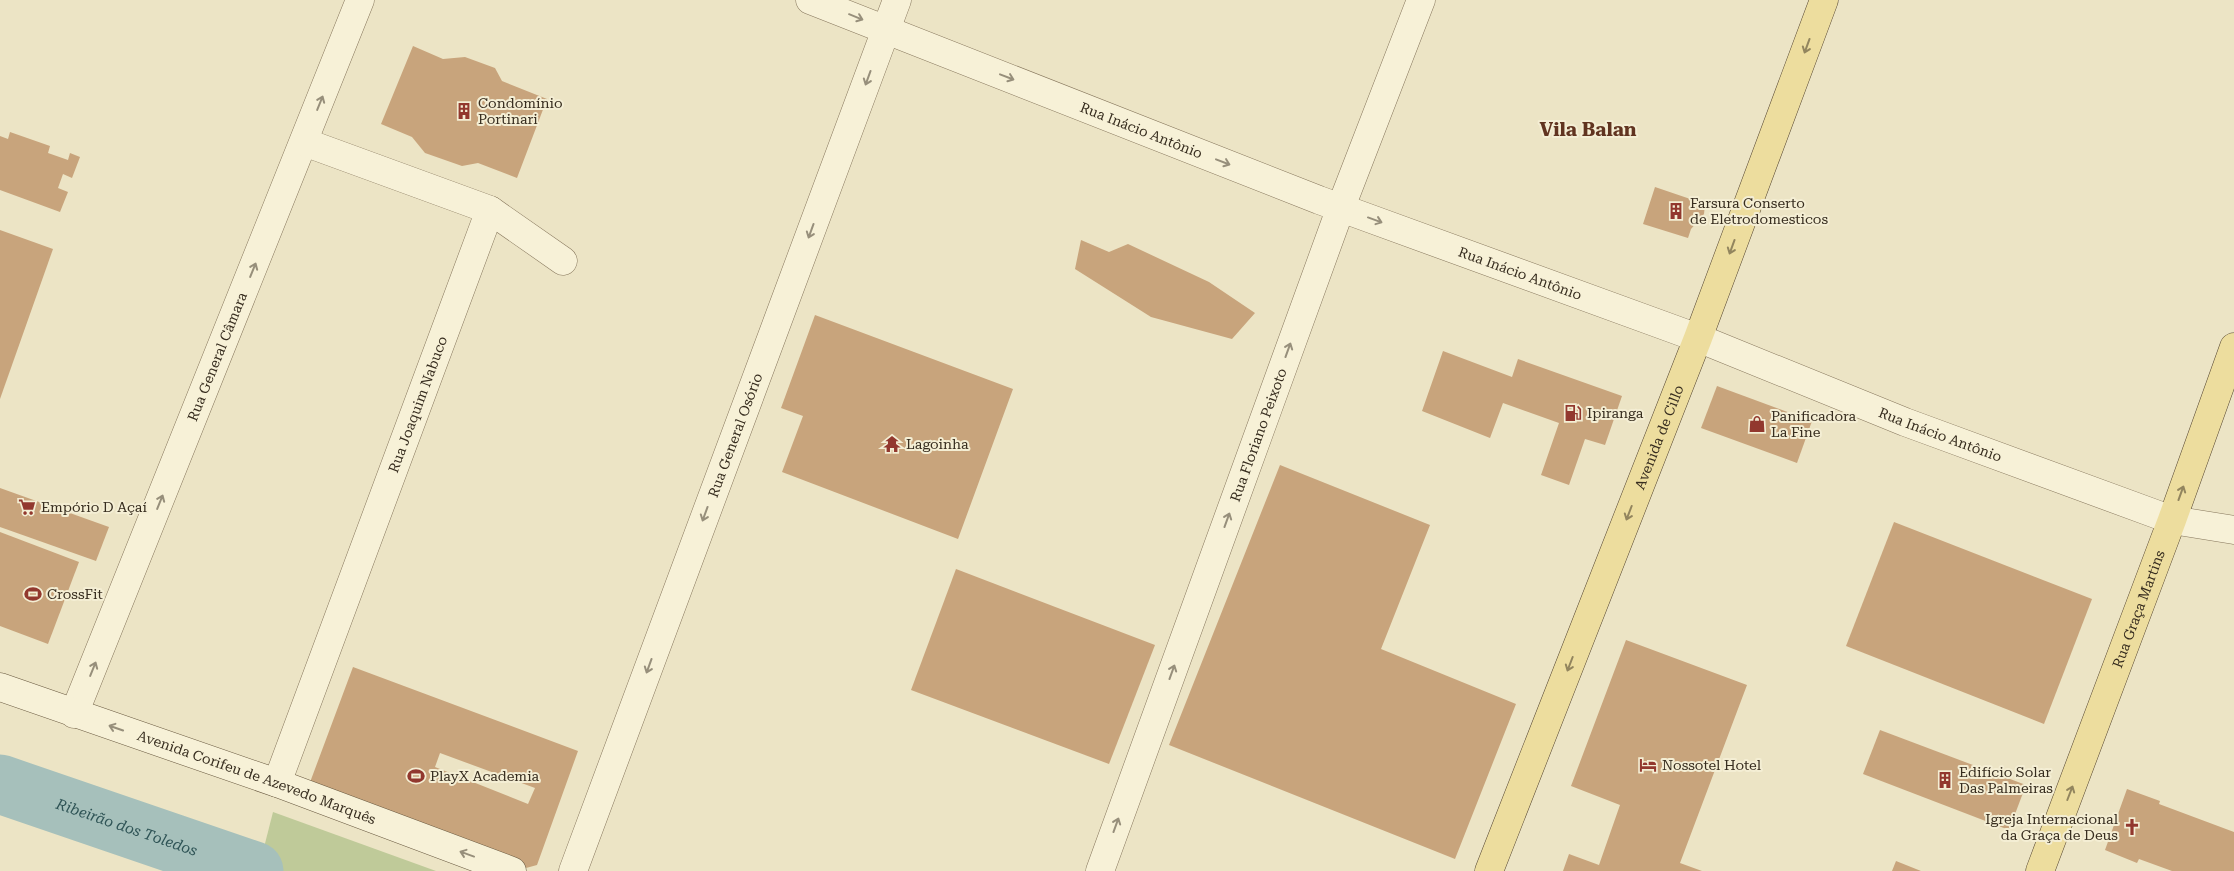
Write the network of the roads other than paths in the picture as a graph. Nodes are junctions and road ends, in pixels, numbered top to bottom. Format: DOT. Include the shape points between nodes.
graph roads {
  1 [pos="360,0"];
  2 [pos="810,0"];
  3 [pos="897,0"];
  4 [pos="1421,0"];
  5 [pos="1824,0"];
  6 [pos="886,30"];
  7 [pos="304,142"];
  8 [pos="1340,207"];
  9 [pos="490,210"];
  10 [pos="563,261"];
  11 [pos="1698,338"];
  12 [pos="2234,347"];
  13 [pos="2172,520"];
  14 [pos="2234,530"];
  15 [pos="0,687"];
  16 [pos="74,714"];
  17 [pos="277,783"];
  18 [pos="512,871"];
  19 [pos="572,871"];
  20 [pos="1100,871"];
  21 [pos="1489,871"];
  22 [pos="2040,871"];
  7 -- 1 [label="street, Rua General Câmara, one-way"];
  2 -- 6 [label="street, Rua Inácio Antônio, one-way"];
  3 -- 6 [label="street, Rua General Osório"];
  4 -- 8 [label="street, Rua Floriano Peixoto"];
  5 -- 11 [label="main road, Avenida de Cillo, one-way"];
  6 -- 8 [label="street, Rua Inácio Antônio, one-way"];
  6 -- 19 [label="street, Rua General Osório, one-way"];
  7 -- 9 [label="street"];
  16 -- 7 [label="street, Rua General Câmara, one-way"];
  8 -- 11 [label="street, Rua Inácio Antônio, one-way"];
  20 -- 8 [label="street, Rua Floriano Peixoto, one-way"];
  9 -- 10 [label="street"];
  9 -- 17 [label="street, Rua Joaquim Nabuco"];
  11 -- 13 [label="street, Rua Inácio Antônio" via="1904,422"];
  11 -- 21 [label="main road, Avenida de Cillo, one-way"];
  13 -- 12 [label="main road, Rua Graça Martins, one-way"];
  13 -- 14 [label="street, Rua Inácio Antônio"];
  22 -- 13 [label="main road, Rua Graça Martins, one-way"];
  15 -- 16 [label="street, Avenida Corifeu de Azevedo Marquês"];
  17 -- 16 [label="street, Avenida Corifeu de Azevedo Marquês, one-way"];
  18 -- 17 [label="street, Avenida Corifeu de Azevedo Marquês, one-way"];
}
